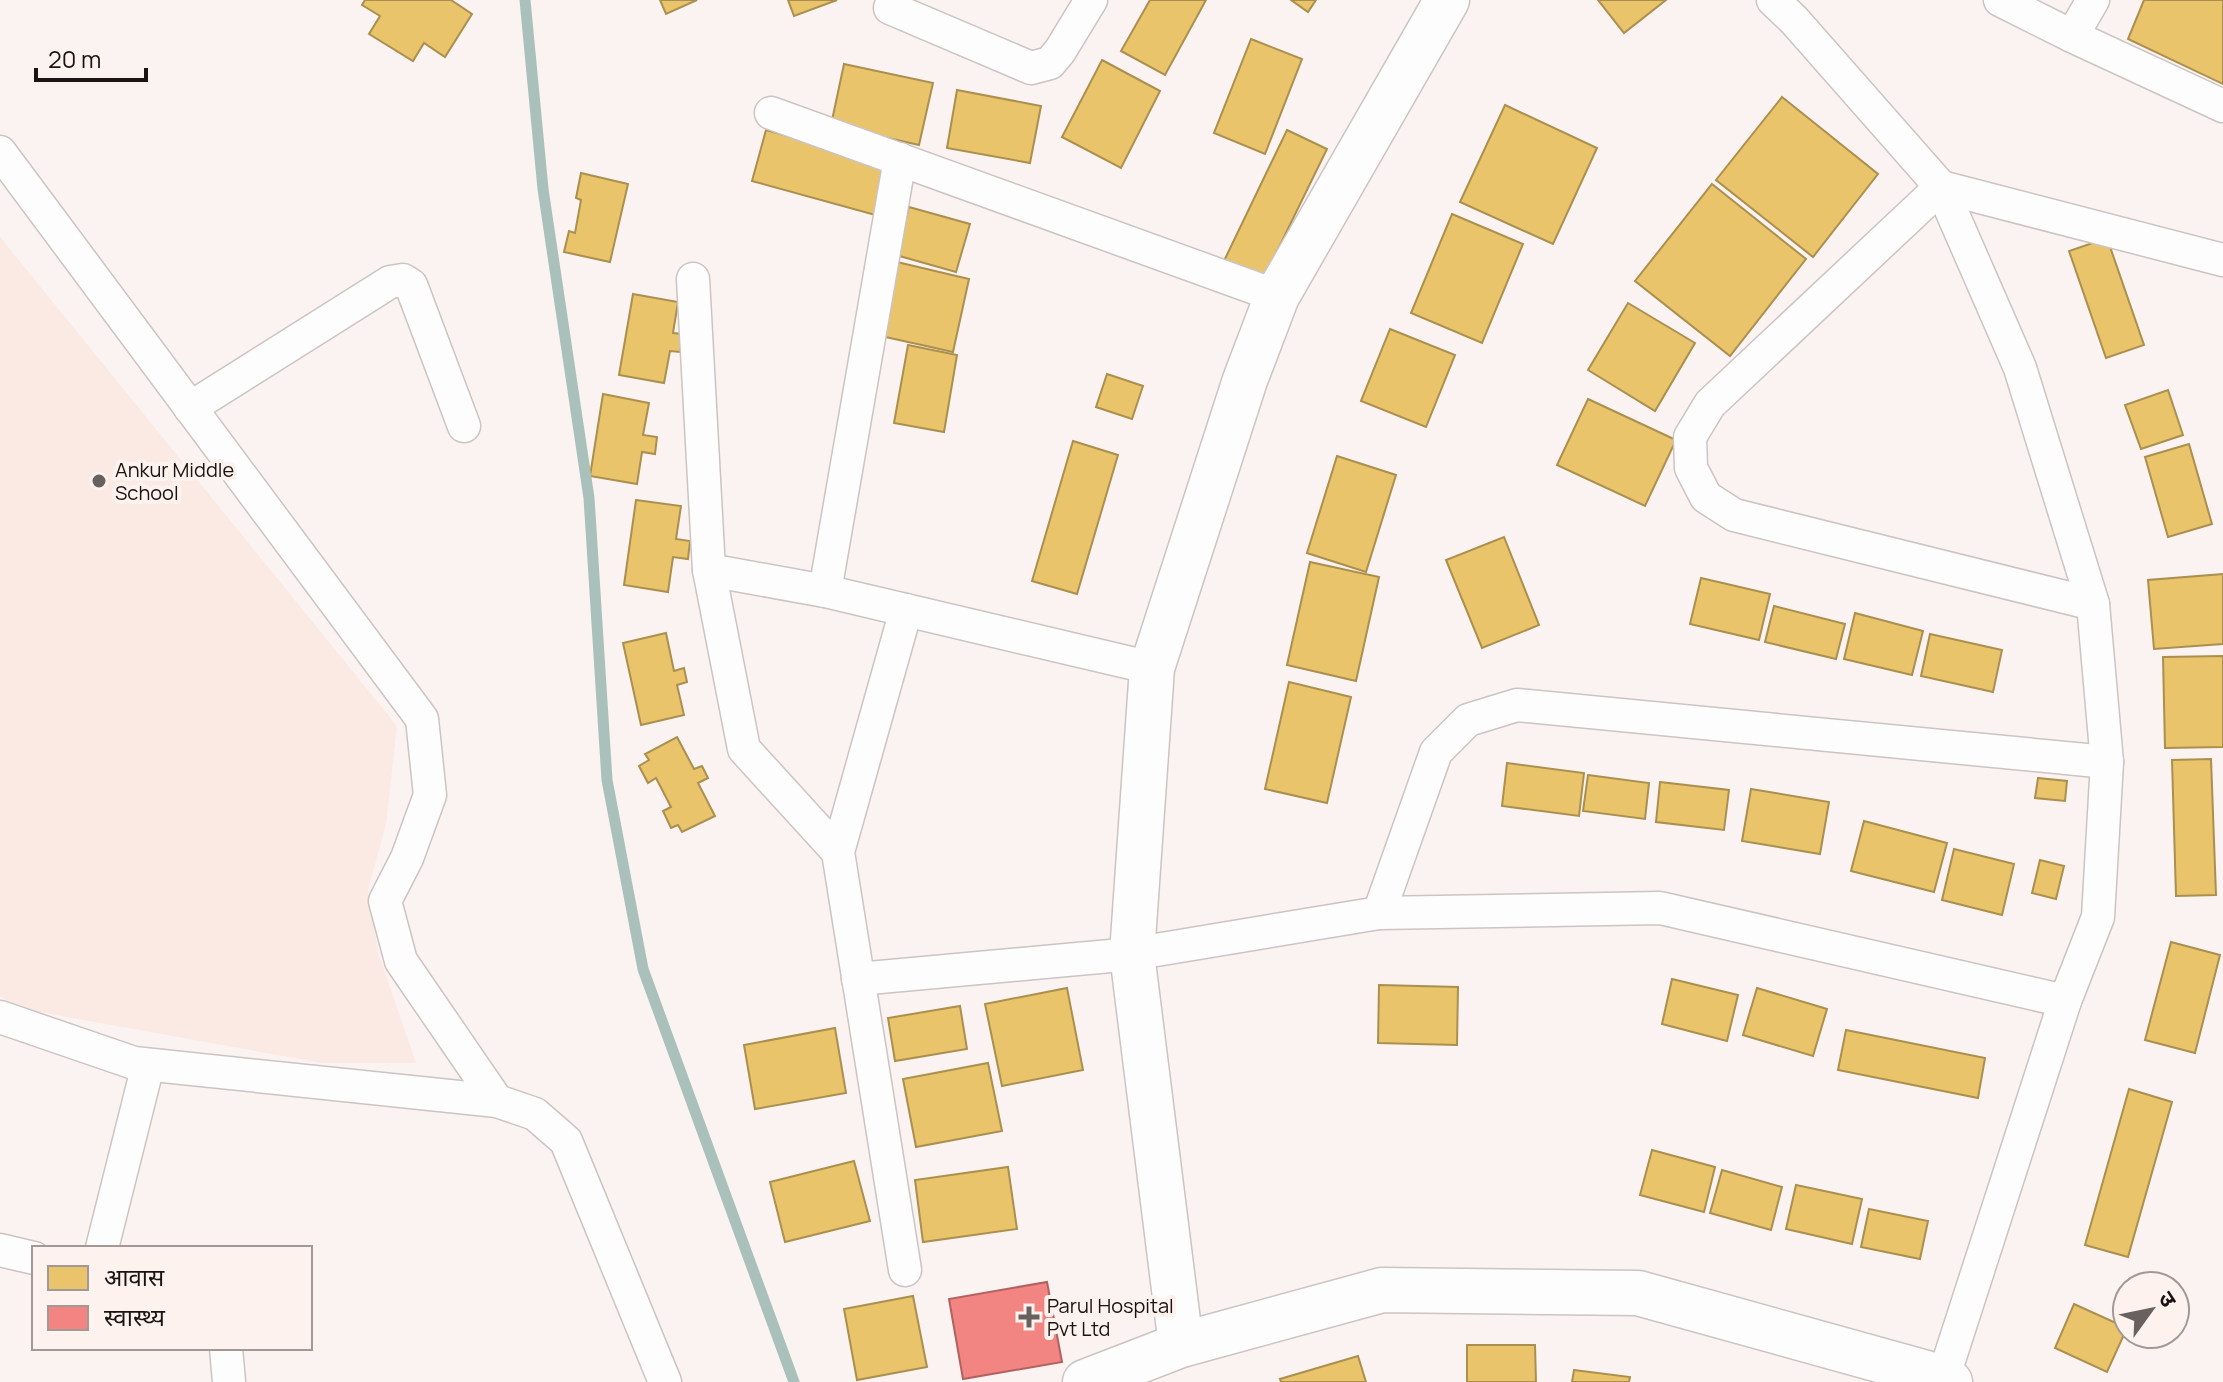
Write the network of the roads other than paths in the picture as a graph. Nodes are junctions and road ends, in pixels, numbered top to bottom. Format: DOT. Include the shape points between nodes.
graph roads {
  1 [pos="1091,0"];
  2 [pos="1447,0"];
  3 [pos="1773,0"];
  4 [pos="2000,0"];
  5 [pos="2093,0"];
  6 [pos="890,8"];
  7 [pos="2072,36"];
  8 [pos="2223,106"];
  9 [pos="771,113"];
  10 [pos="0,152"];
  11 [pos="900,159"];
  12 [pos="1941,187"];
  13 [pos="2223,260"];
  14 [pos="693,279"];
  15 [pos="1277,296"];
  16 [pos="190,408"];
  17 [pos="464,426"];
  18 [pos="709,570"];
  19 [pos="825,591"];
  20 [pos="2093,604"];
  21 [pos="906,610"];
  22 [pos="1152,668"];
  23 [pos="2107,762"];
  24 [pos="838,852"];
  25 [pos="1379,913"];
  26 [pos="1132,954"];
  27 [pos="858,979"];
  28 [pos="2065,1001"];
  29 [pos="0,1017"];
  30 [pos="148,1065"];
  31 [pos="497,1101"];
  32 [pos="103,1246"];
  33 [pos="0,1250"];
  34 [pos="32,1258"];
  35 [pos="905,1270"];
  36 [pos="1181,1345"];
  37 [pos="226,1350"];
  38 [pos="1945,1381"];
  39 [pos="229,1382"];
  40 [pos="665,1382"];
  41 [pos="1085,1382"];
  1 -- 6 [label="street" via="1050,63 1031,68"];
  2 -- 15 [label="street"];
  3 -- 12 [label="street"];
  4 -- 7 [label="street"];
  5 -- 7 [label="street"];
  7 -- 8 [label="street"];
  9 -- 11 [label="street"];
  10 -- 16 [label="street"];
  11 -- 15 [label="street"];
  11 -- 19 [label="street"];
  12 -- 13 [label="street"];
  12 -- 20 [label="street" via="2020,368"];
  12 -- 20 [label="street" via="1710,404 1690,437 1691,468 1706,497 1734,515"];
  14 -- 18 [label="street"];
  15 -- 22 [label="street"];
  16 -- 17 [label="street" via="390,282 403,280 411,285"];
  16 -- 31 [label="street" via="422,719 430,795 385,901 401,961"];
  18 -- 19 [label="street"];
  18 -- 24 [label="street" via="744,749"];
  19 -- 21 [label="street"];
  20 -- 23 [label="street"];
  21 -- 22 [label="street"];
  21 -- 24 [label="street"];
  22 -- 26 [label="street"];
  23 -- 25 [label="street" via="1517,705 1468,720 1436,752"];
  23 -- 28 [label="street" via="2098,917"];
  24 -- 27 [label="street"];
  25 -- 26 [label="street"];
  25 -- 28 [label="street" via="1660,908"];
  26 -- 27 [label="street"];
  26 -- 36 [label="street"];
  27 -- 35 [label="street"];
  28 -- 38 [label="street"];
  29 -- 30 [label="street"];
  30 -- 31 [label="street"];
  30 -- 32 [label="street"];
  31 -- 40 [label="street" via="535,1114 566,1141"];
  33 -- 34 [label="street"];
  36 -- 38 [label="street" via="1382,1290 1638,1293"];
  36 -- 41 [label="street"];
  37 -- 39 [label="street"];
}
